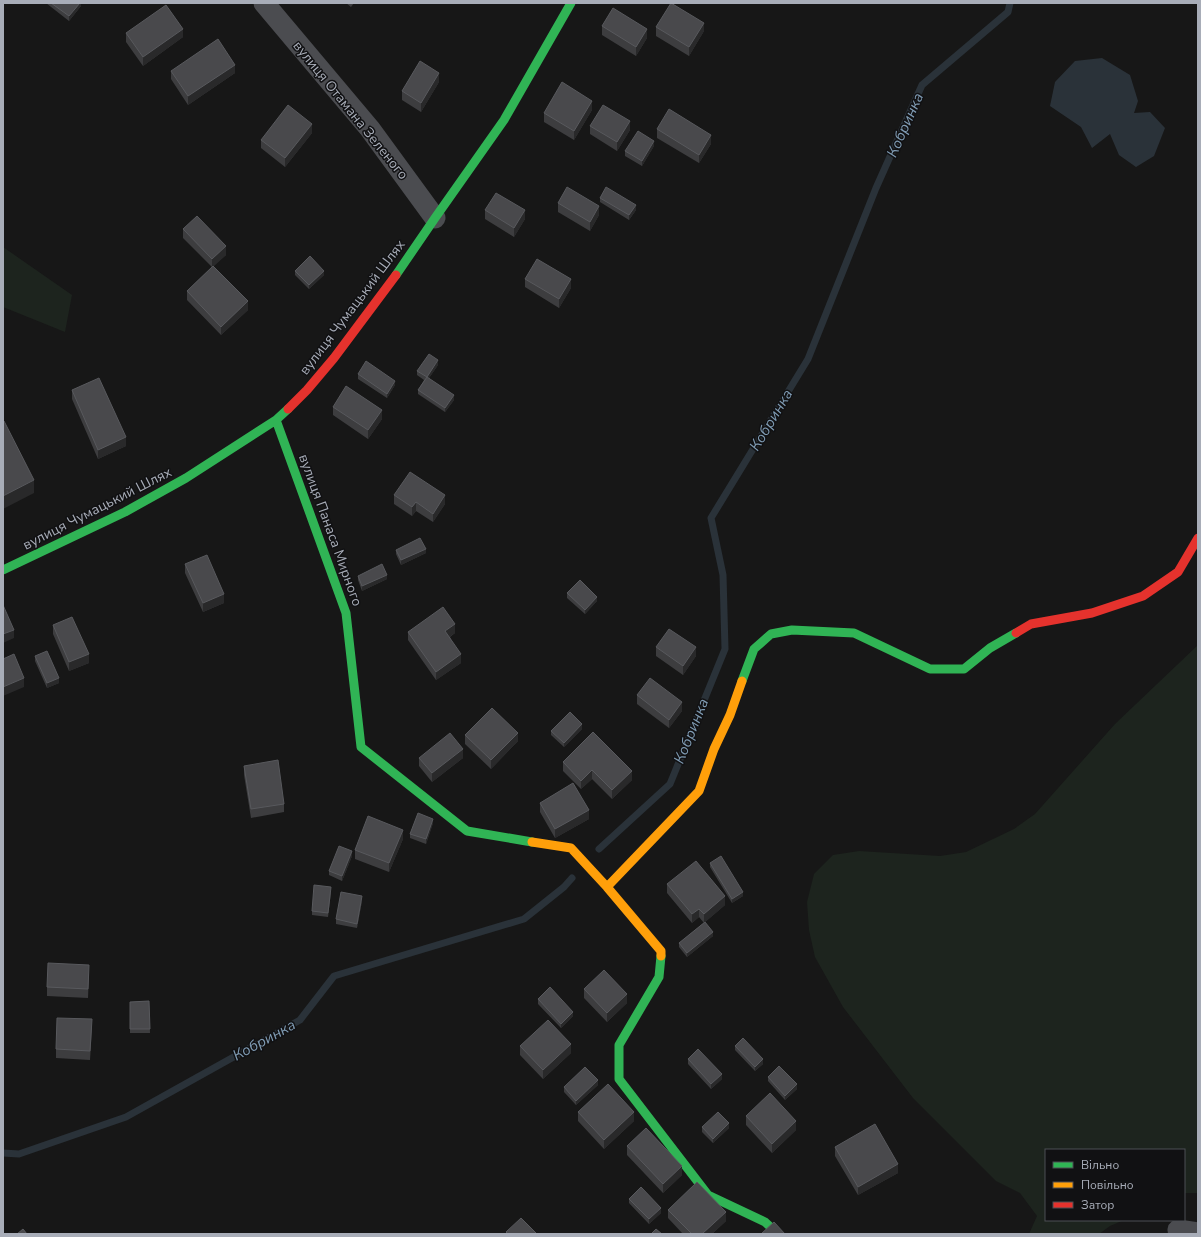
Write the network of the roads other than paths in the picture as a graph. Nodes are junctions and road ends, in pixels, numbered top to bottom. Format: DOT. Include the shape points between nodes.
graph roads {
  1 [pos="264,3"];
  2 [pos="571,3"];
  3 [pos="435,218"];
  4 [pos="276,420"];
  5 [pos="1198,538"];
  6 [pos="3,570"];
  7 [pos="607,887"];
  8 [pos="778,1234"];
  1 -- 3 [label="street, вулиця Отамана Зеленого" via="370,129"];
  2 -- 3 [label="street, вулиця Чумацький Шлях" via="504,120"];
  3 -- 4 [label="street, вулиця Чумацький Шлях" via="388,288 334,358 307,390"];
  4 -- 6 [label="street, вулиця Чумацький Шлях" via="186,478 125,512"];
  4 -- 7 [label="street, вулиця Панаса Мирного" via="346,613 361,747 467,831 570,848"];
  5 -- 7 [label="street" via="1178,572 1143,596 1092,613 1031,624 990,648 964,669 930,669 854,633 792,630 771,634 754,649 699,791"];
  7 -- 8 [label="street, вулиця Панаса Мирного" via="661,951 659,977 619,1044 619,1079 708,1196 766,1222"];
}
